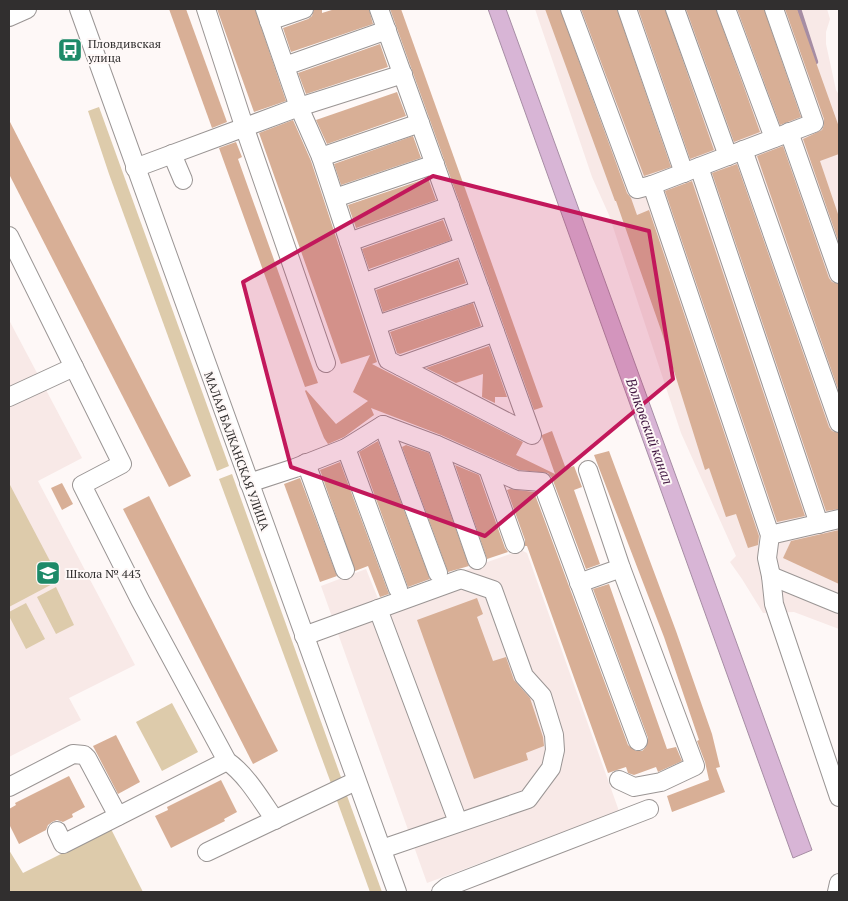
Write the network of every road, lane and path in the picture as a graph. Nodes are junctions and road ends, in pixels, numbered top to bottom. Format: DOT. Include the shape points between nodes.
graph roads {
  1 [pos="27,9"];
  2 [pos="78,9"];
  3 [pos="206,9"];
  4 [pos="304,9"];
  5 [pos="379,9"];
  6 [pos="570,9"];
  7 [pos="627,9"];
  8 [pos="675,9"];
  9 [pos="726,9"];
  10 [pos="774,9"];
  11 [pos="267,15"];
  12 [pos="9,17"];
  13 [pos="387,30"];
  14 [pos="284,66"];
  15 [pos="403,74"];
  16 [pos="299,107"];
  17 [pos="420,123"];
  18 [pos="244,126"];
  19 [pos="781,135"];
  20 [pos="736,153"];
  21 [pos="172,154"];
  22 [pos="321,157"];
  23 [pos="435,164"];
  24 [pos="135,168"];
  25 [pos="691,170"];
  26 [pos="183,180"];
  27 [pos="652,185"];
  28 [pos="335,198"];
  29 [pos="450,206"];
  30 [pos="9,236"];
  31 [pos="349,242"];
  32 [pos="464,246"];
  33 [pos="839,274"];
  34 [pos="363,282"];
  35 [pos="480,290"];
  36 [pos="377,326"];
  37 [pos="495,332"];
  38 [pos="326,363"];
  39 [pos="400,366"];
  40 [pos="74,367"];
  41 [pos="9,397"];
  42 [pos="839,423"];
  43 [pos="383,425"];
  44 [pos="437,445"];
  45 [pos="346,448"];
  46 [pos="306,463"];
  47 [pos="488,468"];
  48 [pos="588,470"];
  49 [pos="249,483"];
  50 [pos="839,519"];
  51 [pos="819,524"];
  52 [pos="770,535"];
  53 [pos="515,544"];
  54 [pos="477,560"];
  55 [pos="621,568"];
  56 [pos="345,570"];
  57 [pos="438,573"];
  58 [pos="772,576"];
  59 [pos="579,583"];
  60 [pos="398,589"];
  61 [pos="839,604"];
  62 [pos="378,609"];
  63 [pos="304,636"];
  64 [pos="638,741"];
  65 [pos="227,761"];
  66 [pos="619,780"];
  67 [pos="356,781"];
  68 [pos="10,784"];
  69 [pos="839,797"];
  70 [pos="649,809"];
  71 [pos="118,816"];
  72 [pos="275,820"];
  73 [pos="458,822"];
  74 [pos="57,830"];
  75 [pos="382,849"];
  76 [pos="207,852"];
  77 [pos="839,883"];
  78 [pos="397,892"];
  79 [pos="441,892"];
  80 [pos="837,892"];
  1 -- 12 [label="street"];
  2 -- 24 [label="street, МАЛАЯ БАЛКАНСКАЯ УЛИЦА"];
  3 -- 18 [label="street"];
  4 -- 11 [label="street"];
  5 -- 13 [label="street"];
  6 -- 27 [label="street" via="637,189"];
  7 -- 25 [label="street"];
  8 -- 20 [label="street"];
  9 -- 19 [label="street"];
  10 -- 19 [label="street" via="814,123"];
  11 -- 14 [label="street"];
  13 -- 14 [label="street"];
  13 -- 15 [label="street"];
  14 -- 16 [label="street"];
  15 -- 16 [label="street"];
  15 -- 17 [label="street"];
  16 -- 18 [label="street"];
  16 -- 22 [label="street"];
  17 -- 22 [label="street"];
  17 -- 23 [label="street"];
  18 -- 21 [label="street"];
  18 -- 38 [label="street"];
  19 -- 20 [label="street"];
  19 -- 33 [label="street"];
  20 -- 25 [label="street"];
  20 -- 42 [label="street"];
  21 -- 24 [label="street"];
  21 -- 26 [label="street"];
  22 -- 28 [label="street"];
  23 -- 28 [label="street"];
  23 -- 29 [label="street"];
  24 -- 49 [label="street, МАЛАЯ БАЛКАНСКАЯ УЛИЦА"];
  25 -- 27 [label="street"];
  25 -- 51 [label="street"];
  27 -- 52 [label="street"];
  28 -- 31 [label="street"];
  29 -- 31 [label="street"];
  29 -- 32 [label="street"];
  30 -- 40 [label="street"];
  31 -- 34 [label="street"];
  32 -- 34 [label="street"];
  32 -- 35 [label="street"];
  34 -- 36 [label="street"];
  35 -- 36 [label="street"];
  35 -- 37 [label="street"];
  36 -- 39 [label="street" via="388,360"];
  37 -- 39 [label="street"];
  37 -- 39 [label="street" via="532,435"];
  40 -- 41 [label="street"];
  40 -- 65 [label="street" via="122,464 82,485 86,511 144,608"];
  43 -- 44 [label="street"];
  43 -- 45 [label="street"];
  43 -- 57 [label="street"];
  44 -- 47 [label="street"];
  44 -- 54 [label="street"];
  45 -- 46 [label="street"];
  45 -- 60 [label="street"];
  46 -- 49 [label="street"];
  46 -- 56 [label="street"];
  47 -- 53 [label="street"];
  47 -- 59 [label="street" via="516,480 542,482"];
  48 -- 55 [label="street"];
  49 -- 63 [label="street, МАЛАЯ БАЛКАНСКАЯ УЛИЦА"];
  50 -- 51 [label="street"];
  51 -- 52 [label="street"];
  52 -- 58 [label="street" via="767,558"];
  55 -- 59 [label="street"];
  55 -- 66 [label="street" via="695,766 661,782 634,786"];
  58 -- 61 [label="street"];
  58 -- 69 [label="street" via="774,604"];
  59 -- 64 [label="street"];
  62 -- 63 [label="street"];
  62 -- 73 [label="street"];
  62 -- 73 [label="street" via="461,579 493,590 524,676 542,696 554,735 555,750 550,768 528,798"];
  63 -- 67 [label="street, МАЛАЯ БАЛКАНСКАЯ УЛИЦА"];
  65 -- 71 [label="street"];
  65 -- 72 [label="street" via="243,775"];
  67 -- 72 [label="street"];
  67 -- 75 [label="street, МАЛАЯ БАЛКАНСКАЯ УЛИЦА"];
  68 -- 71 [label="street" via="73,754 84,755"];
  70 -- 79 [label="street"];
  71 -- 74 [label="street" via="63,844"];
  72 -- 76 [label="street"];
  73 -- 75 [label="street"];
  75 -- 78 [label="street, МАЛАЯ БАЛКАНСКАЯ УЛИЦА"];
  77 -- 80 [label="street"];
}
